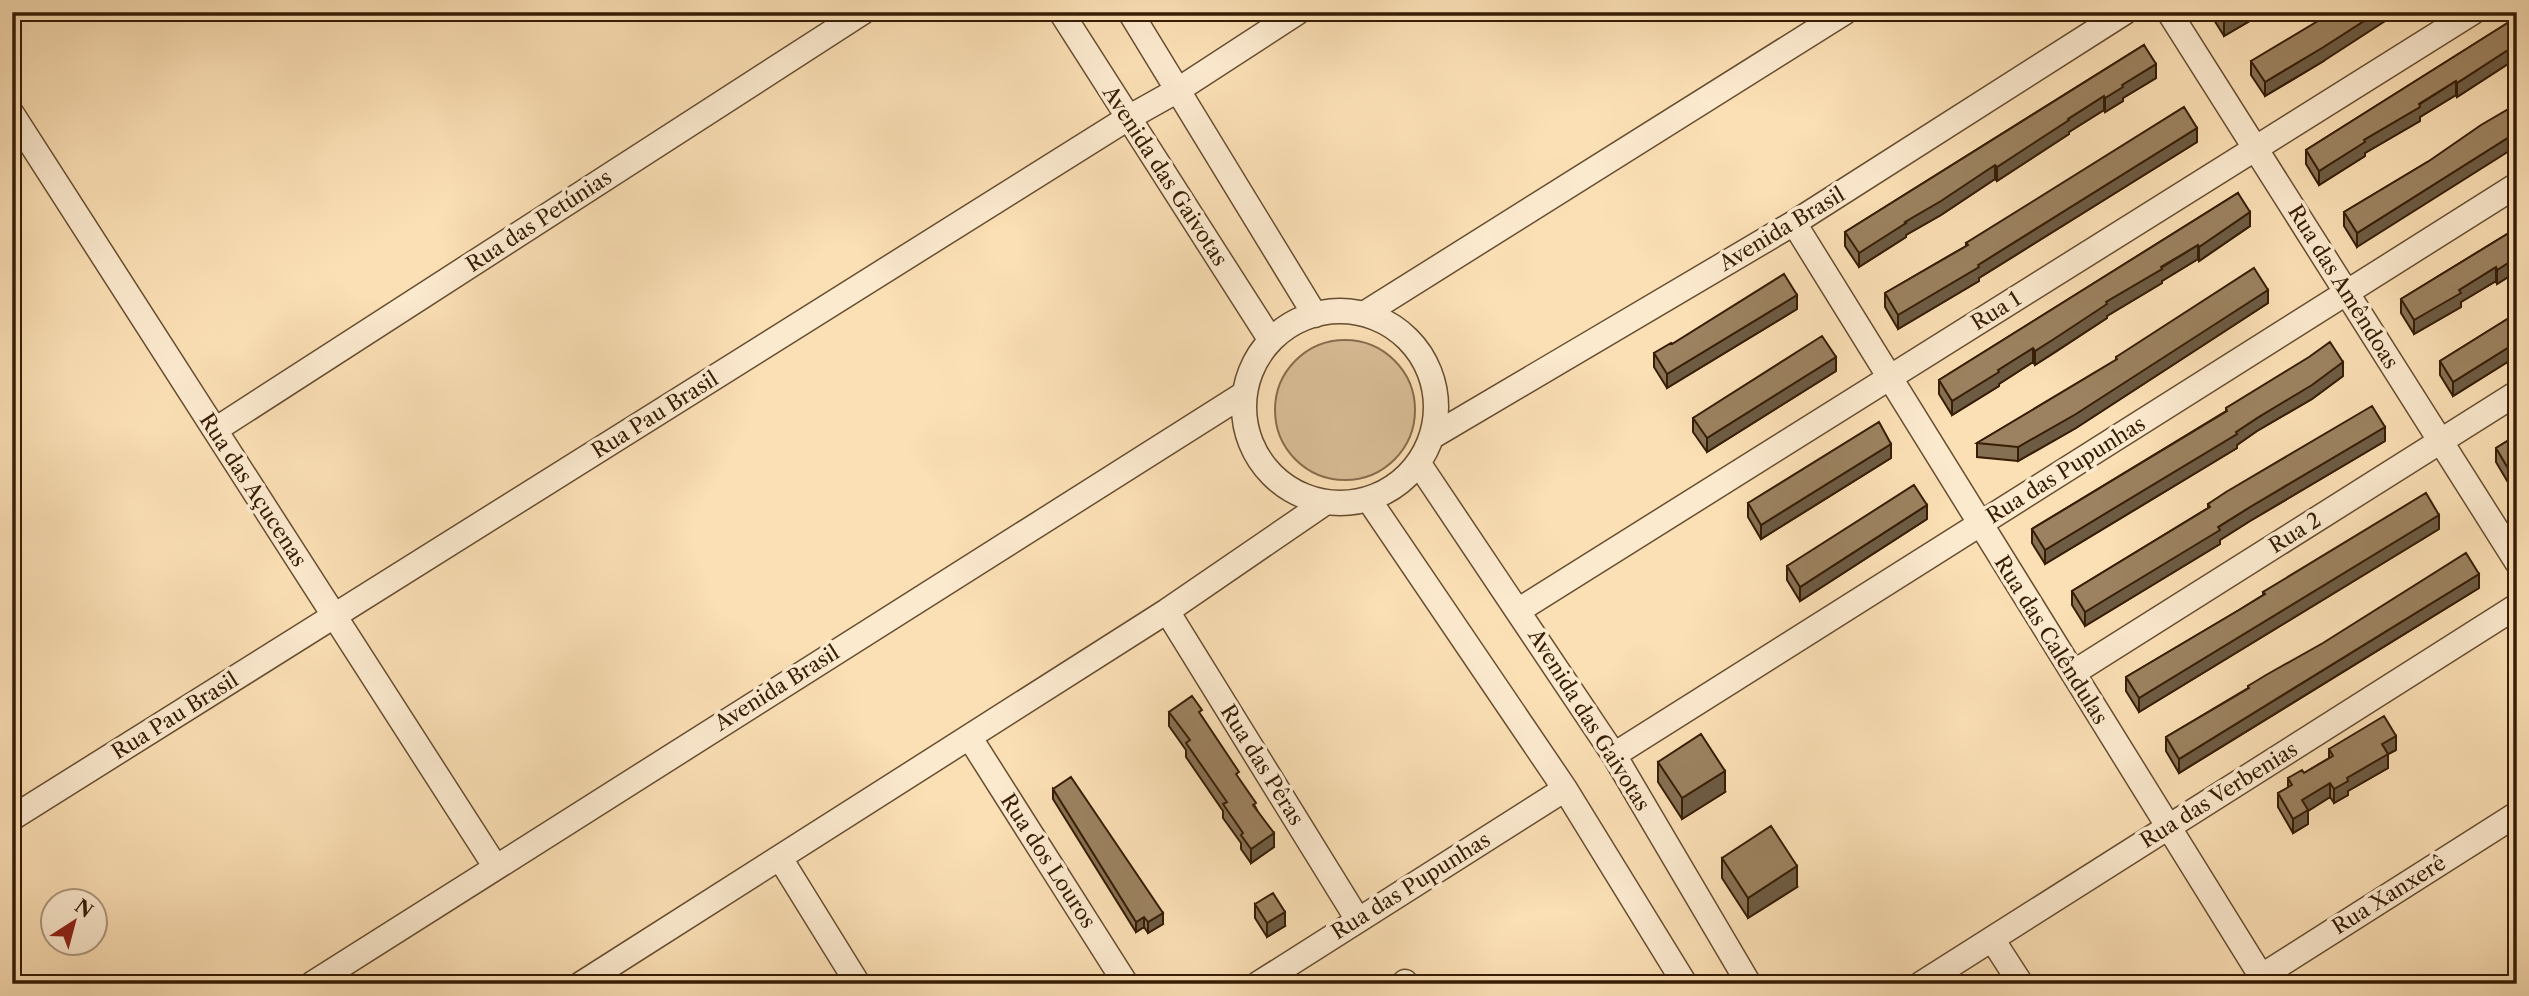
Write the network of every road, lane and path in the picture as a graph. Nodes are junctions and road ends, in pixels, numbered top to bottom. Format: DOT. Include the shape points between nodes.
graph roads {
  1 [pos="863,12"];
  2 [pos="1061,12"];
  3 [pos="1129,12"];
  4 [pos="1298,12"];
  5 [pos="1845,12"];
  6 [pos="2125,12"];
  7 [pos="2169,12"];
  8 [pos="2473,12"];
  9 [pos="1178,90"];
  10 [pos="12,114"];
  11 [pos="1128,118"];
  12 [pos="2255,149"];
  13 [pos="2517,185"];
  14 [pos="1794,223"];
  15 [pos="2346,293"];
  16 [pos="1364,314"];
  17 [pos="1315,315"];
  18 [pos="1270,339"];
  19 [pos="1890,378"];
  20 [pos="2517,393"];
  21 [pos="1244,394"];
  22 [pos="215,430"];
  23 [pos="1433,436"];
  24 [pos="2440,441"];
  25 [pos="1419,464"];
  26 [pos="1369,500"];
  27 [pos="1326,502"];
  28 [pos="1979,524"];
  29 [pos="2517,562"];
  30 [pos="2517,606"];
  31 [pos="1519,610"];
  32 [pos="1167,611"];
  33 [pos="334,616"];
  34 [pos="2073,673"];
  35 [pos="970,738"];
  36 [pos="1614,755"];
  37 [pos="1565,789"];
  38 [pos="2517,814"];
  39 [pos="12,818"];
  40 [pos="2168,827"];
  41 [pos="780,858"];
  42 [pos="495,866"];
  43 [pos="1357,920"];
  44 [pos="1992,939"];
  45 [pos="2264,980"];
  46 [pos="312,984"];
  47 [pos="581,984"];
  48 [pos="858,984"];
  49 [pos="1126,984"];
  50 [pos="1258,984"];
  51 [pos="1685,984"];
  52 [pos="1749,984"];
  53 [pos="1921,984"];
  54 [pos="2021,984"];
  1 -- 22 [label="street, Rua das Petúnias"];
  2 -- 11 [label="street, Avenida das Gaivotas"];
  3 -- 9 [label="street"];
  4 -- 9 [label="street, Rua Pau Brasil"];
  5 -- 16 [label="street"];
  6 -- 14 [label="street, Avenida Brasil"];
  7 -- 12 [label="street, Rua das Amêndoas"];
  8 -- 12 [label="street, Rua 1"];
  9 -- 11 [label="street, Rua Pau Brasil"];
  9 -- 17 [label="street"];
  10 -- 22 [label="street, Rua das Açucenas"];
  11 -- 18 [label="street, Avenida das Gaivotas"];
  11 -- 33 [label="street, Rua Pau Brasil"];
  12 -- 15 [label="street, Rua das Amêndoas"];
  12 -- 19 [label="street, Rua 1"];
  13 -- 15 [label="street, Rua das Pupunhas"];
  14 -- 19 [label="street, Rua das Calêndulas"];
  14 -- 23 [label="street, Avenida Brasil"];
  15 -- 24 [label="street, Rua das Amêndoas"];
  15 -- 28 [label="street, Rua das Pupunhas"];
  16 -- 17 [label="street" via="1332,310"];
  16 -- 23 [label="street" via="1393,326 1416,348 1431,375 1437,405"];
  17 -- 18 [label="street" via="1300,319"];
  18 -- 21 [label="street" via="1253,363"];
  19 -- 28 [label="street, Rua das Calêndulas"];
  19 -- 31 [label="street, Rua 1"];
  20 -- 24 [label="street, Rua 2"];
  21 -- 27 [label="street" via="1245,427 1257,457 1279,482 1307,498"];
  21 -- 42 [label="street, Avenida Brasil"];
  22 -- 33 [label="street, Rua das Açucenas"];
  23 -- 25 [label="street"];
  24 -- 29 [label="street, Rua das Amêndoas"];
  24 -- 34 [label="street, Rua 2"];
  25 -- 26 [label="street" via="1397,486"];
  25 -- 31 [label="street, Avenida das Gaivotas"];
  26 -- 27 [label="street"];
  26 -- 37 [label="street"];
  27 -- 32 [label="street"];
  28 -- 34 [label="street, Rua das Calêndulas"];
  28 -- 36 [label="street, Rua das Pupunhas"];
  30 -- 40 [label="street, Rua das Verbenias"];
  31 -- 36 [label="street, Avenida das Gaivotas"];
  32 -- 35 [label="street"];
  32 -- 43 [label="street, Rua das Pêras"];
  33 -- 39 [label="street, Rua Pau Brasil"];
  33 -- 42 [label="street, Rua das Açucenas"];
  34 -- 40 [label="street, Rua das Calêndulas"];
  35 -- 41 [label="street"];
  35 -- 49 [label="street, Rua dos Louros"];
  36 -- 52 [label="street, Avenida das Gaivotas"];
  37 -- 43 [label="street, Rua das Pupunhas"];
  37 -- 51 [label="street"];
  38 -- 45 [label="street, Rua Xanxerê"];
  40 -- 44 [label="street, Rua das Verbenias"];
  40 -- 45 [label="street, Rua das Calêndulas"];
  41 -- 47 [label="street"];
  41 -- 48 [label="street"];
  42 -- 46 [label="street, Avenida Brasil"];
  43 -- 50 [label="street, Rua das Pupunhas"];
  44 -- 53 [label="street, Rua das Verbenias"];
  44 -- 54 [label="street"];
}
